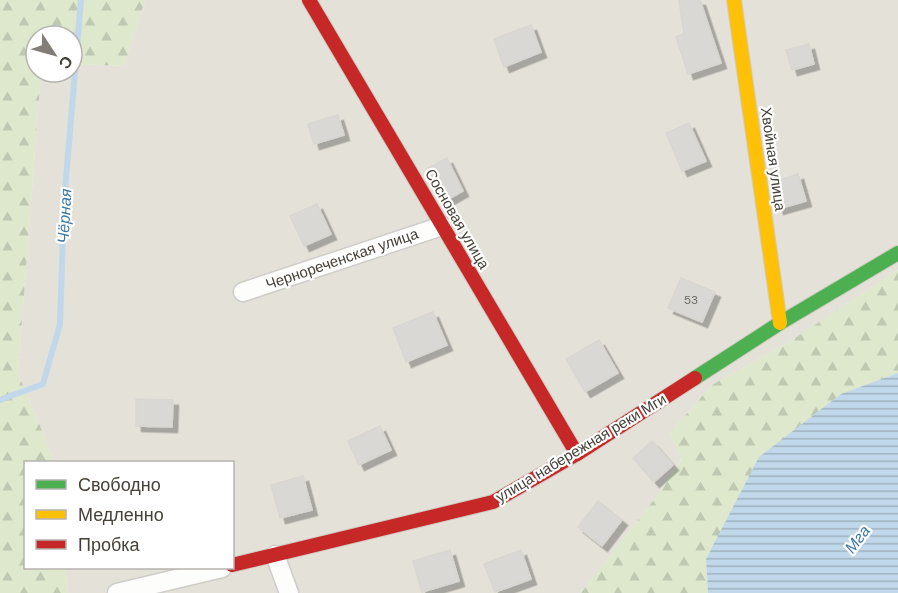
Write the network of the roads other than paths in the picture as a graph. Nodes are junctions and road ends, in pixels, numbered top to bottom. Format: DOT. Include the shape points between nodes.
graph roads {
  1 [pos="309,0"];
  2 [pos="734,0"];
  3 [pos="442,226"];
  4 [pos="898,253"];
  5 [pos="243,292"];
  6 [pos="780,323"];
  7 [pos="577,454"];
  8 [pos="275,555"];
  9 [pos="234,565"];
  10 [pos="214,569"];
  11 [pos="117,593"];
  12 [pos="289,593"];
  1 -- 3 [label="street, Сосновая улица"];
  2 -- 6 [label="street, Хвойная улица"];
  3 -- 5 [label="street, Чернореченская улица"];
  3 -- 7 [label="street, Сосновая улица"];
  4 -- 6 [label="street, улица набережная реки Мги"];
  6 -- 7 [label="street, улица набережная реки Мги"];
  7 -- 8 [label="street, улица набережная реки Мги" via="493,502"];
  8 -- 9 [label="street, улица набережная реки Мги"];
  8 -- 12 [label="street"];
  10 -- 11 [label="street"];
}
